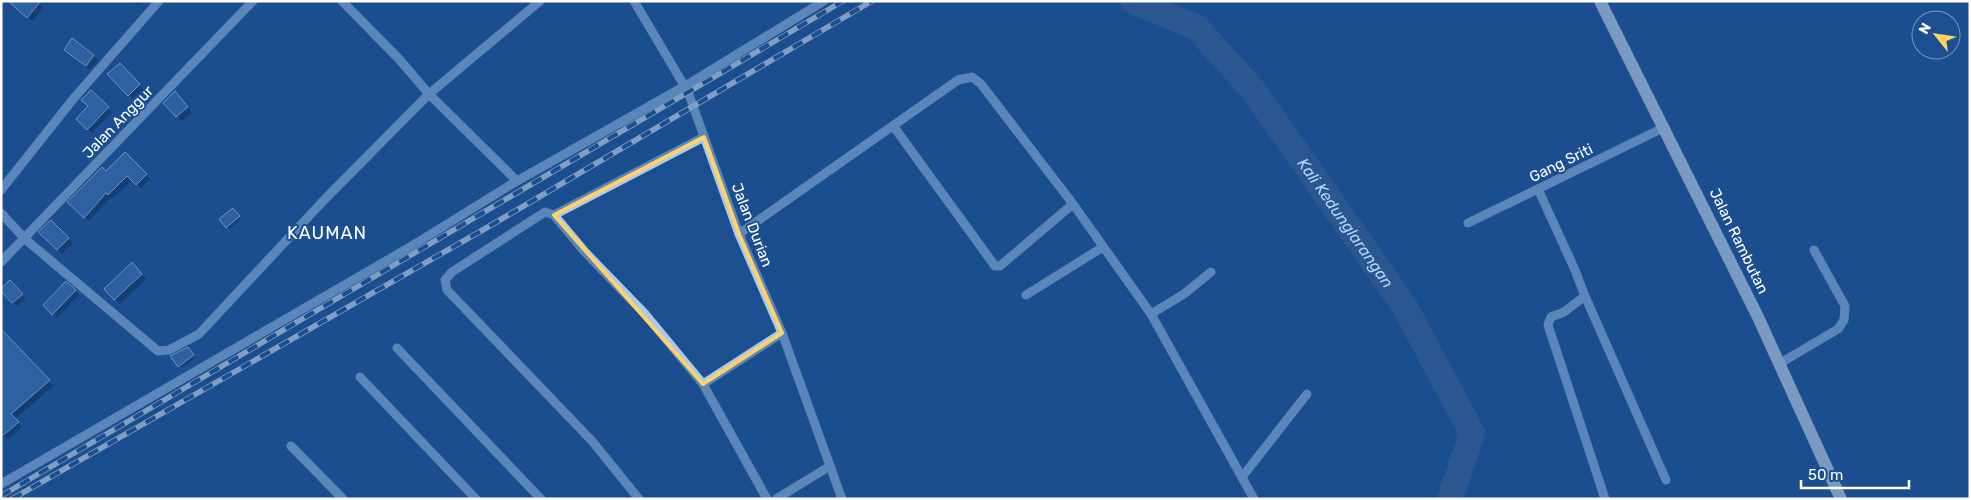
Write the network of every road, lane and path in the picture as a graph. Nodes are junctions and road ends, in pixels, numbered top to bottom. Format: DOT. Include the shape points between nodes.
graph roads {
  1 [pos="159,1"];
  2 [pos="253,1"];
  3 [pos="342,1"];
  4 [pos="540,1"];
  5 [pos="634,1"];
  6 [pos="824,1"];
  7 [pos="1600,1"];
  8 [pos="685,86"];
  9 [pos="429,94"];
  10 [pos="894,127"];
  11 [pos="1665,127"];
  12 [pos="704,137"];
  13 [pos="517,181"];
  14 [pos="1538,189"];
  15 [pos="1,190"];
  16 [pos="1073,204"];
  17 [pos="1,213"];
  18 [pos="554,215"];
  19 [pos="1468,224"];
  20 [pos="739,234"];
  21 [pos="25,238"];
  22 [pos="1103,247"];
  23 [pos="1814,250"];
  24 [pos="1,262"];
  25 [pos="1211,272"];
  26 [pos="1026,295"];
  27 [pos="1585,296"];
  28 [pos="1151,314"];
  29 [pos="778,335"];
  30 [pos="397,348"];
  31 [pos="1779,364"];
  32 [pos="360,377"];
  33 [pos="703,384"];
  34 [pos="1307,394"];
  35 [pos="291,446"];
  36 [pos="830,466"];
  37 [pos="1242,478"];
  38 [pos="1666,480"];
  39 [pos="1,484"];
  40 [pos="777,498"];
  41 [pos="343,499"];
  42 [pos="476,499"];
  43 [pos="541,499"];
  44 [pos="639,499"];
  45 [pos="767,499"];
  46 [pos="842,499"];
  47 [pos="1254,499"];
  48 [pos="1606,499"];
  49 [pos="1841,499"];
  1 -- 15 [label="street" via="74,98"];
  2 -- 21 [label="street, Jalan Anggur"];
  3 -- 9 [label="street"];
  4 -- 9 [label="street"];
  5 -- 8 [label="street, Jalan Durian"];
  6 -- 8 [label="street"];
  7 -- 11 [label="main road, Jalan Rambutan"];
  8 -- 12 [label="street, Jalan Durian"];
  8 -- 13 [label="street"];
  9 -- 13 [label="street"];
  9 -- 21 [label="street" via="199,334 169,350 158,351"];
  10 -- 16 [label="street" via="958,80 972,77 981,84"];
  10 -- 16 [label="street" via="995,266 1000,266"];
  10 -- 20 [label="street"];
  11 -- 14 [label="street, Gang Sriti"];
  11 -- 31 [label="main road, Jalan Rambutan"];
  12 -- 18 [label="street"];
  12 -- 20 [label="street, Jalan Durian"];
  13 -- 39 [label="street"];
  14 -- 19 [label="street, Gang Sriti"];
  14 -- 27 [label="street"];
  16 -- 22 [label="street"];
  17 -- 21 [label="street"];
  18 -- 33 [label="street" via="646,315"];
  18 -- 44 [label="street" via="545,212 536,216 452,272 445,280 447,290 592,441"];
  20 -- 29 [label="street, Jalan Durian"];
  21 -- 24 [label="street, Jalan Anggur"];
  22 -- 26 [label="street"];
  22 -- 28 [label="street"];
  23 -- 31 [label="street" via="1845,306 1844,320 1838,329"];
  25 -- 28 [label="street" via="1184,294"];
  27 -- 38 [label="street"];
  27 -- 48 [label="street" via="1564,312 1551,316 1548,325"];
  28 -- 37 [label="street"];
  29 -- 33 [label="street"];
  29 -- 36 [label="street, Jalan Durian"];
  30 -- 43 [label="street"];
  31 -- 49 [label="main road, Jalan Rambutan"];
  32 -- 42 [label="street"];
  33 -- 45 [label="street"];
  34 -- 37 [label="street"];
  35 -- 41 [label="street"];
  36 -- 40 [label="street"];
  36 -- 46 [label="street, Jalan Durian"];
  37 -- 47 [label="street"];
}
